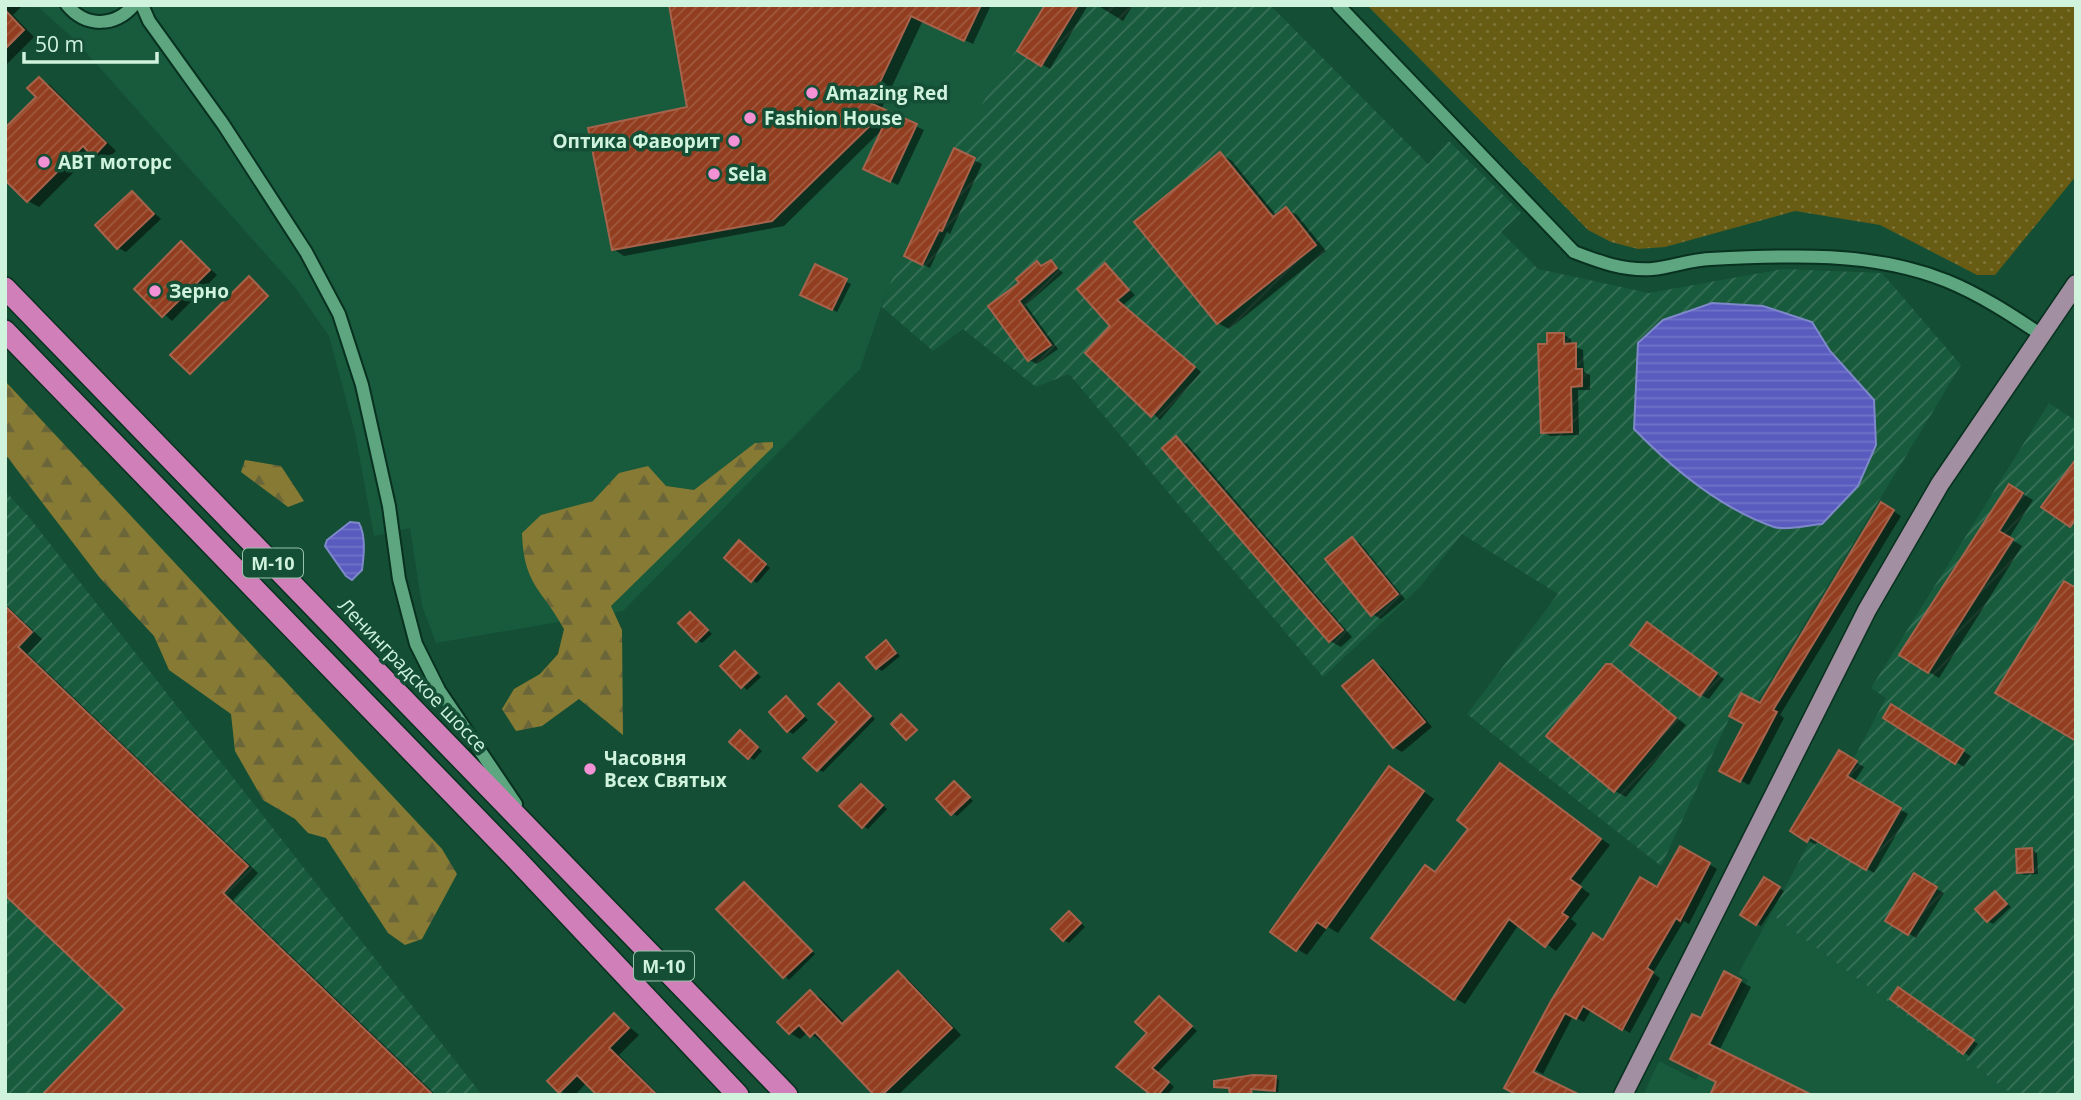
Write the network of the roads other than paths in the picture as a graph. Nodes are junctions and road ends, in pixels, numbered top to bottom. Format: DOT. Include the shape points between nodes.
graph roads {
  1 [pos="67,5"];
  2 [pos="134,5"];
  3 [pos="142,5"];
  4 [pos="1338,5"];
  5 [pos="2076,285"];
  6 [pos="5,288"];
  7 [pos="5,331"];
  8 [pos="2040,334"];
  9 [pos="540,839"];
  10 [pos="738,1095"];
  11 [pos="787,1095"];
  12 [pos="1623,1095"];
  1 -- 2 [label="street" via="80,17 99,23 119,18"];
  3 -- 9 [label="street" via="306,252 339,314 362,385 416,644 439,690"];
  4 -- 8 [label="street" via="1574,252 1611,267 1650,269 1706,259 1772,257 1840,257 1897,265 1947,281 1993,303"];
  5 -- 8 [label="main road"];
  6 -- 9 [label="highway, Ленинградское шоссе / М-10"];
  7 -- 10 [label="highway, М-10" via="417,755"];
  8 -- 12 [label="main road" via="1940,484 1867,610"];
  9 -- 11 [label="highway, Ленинградское шоссе / М-10"];
}
